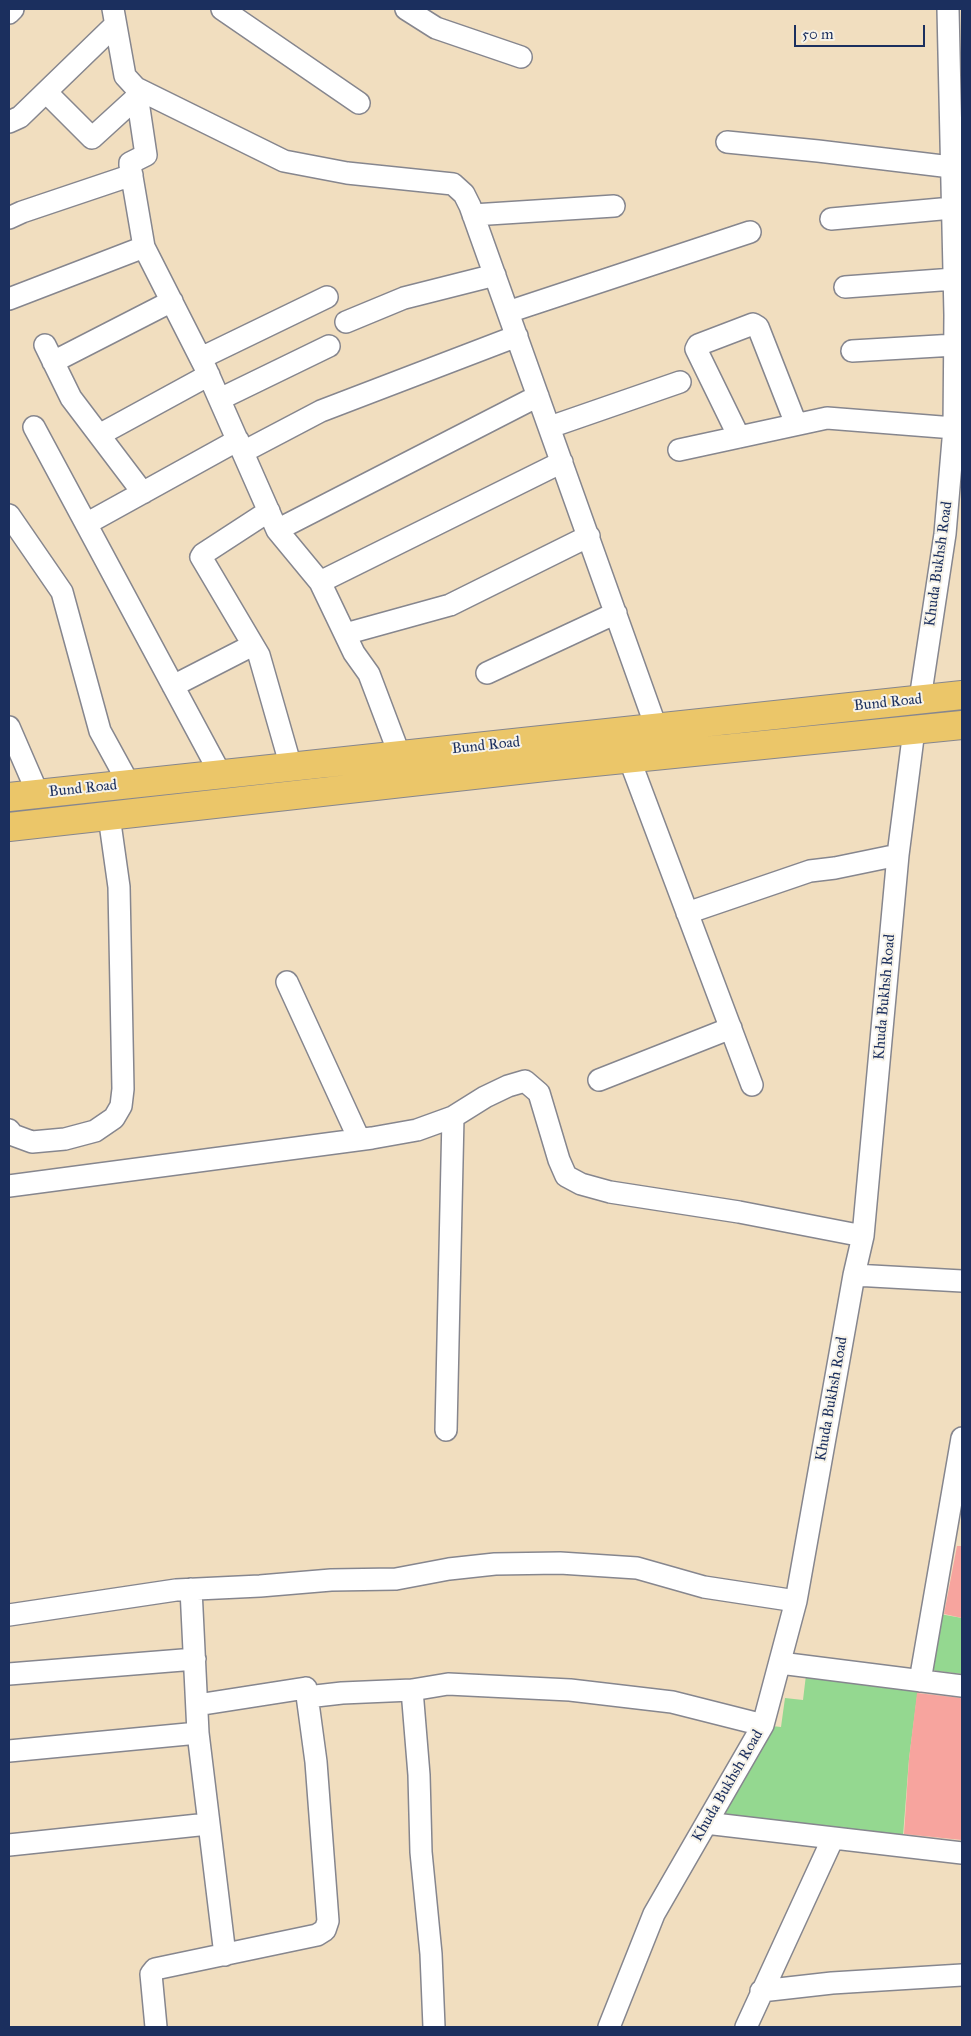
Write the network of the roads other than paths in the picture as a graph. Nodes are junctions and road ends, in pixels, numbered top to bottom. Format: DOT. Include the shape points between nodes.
graph roads {
  1 [pos="13,9"];
  2 [pos="222,9"];
  3 [pos="406,9"];
  4 [pos="948,9"];
  5 [pos="9,13"];
  6 [pos="114,17"];
  7 [pos="521,57"];
  8 [pos="46,92"];
  9 [pos="137,92"];
  10 [pos="359,103"];
  11 [pos="9,122"];
  12 [pos="726,142"];
  13 [pos="951,168"];
  14 [pos="132,174"];
  15 [pos="614,206"];
  16 [pos="952,208"];
  17 [pos="473,215"];
  18 [pos="9,218"];
  19 [pos="831,219"];
  20 [pos="750,232"];
  21 [pos="144,246"];
  22 [pos="495,275"];
  23 [pos="954,279"];
  24 [pos="844,287"];
  25 [pos="327,297"];
  26 [pos="9,299"];
  27 [pos="172,301"];
  28 [pos="508,312"];
  29 [pos="959,313"];
  30 [pos="346,322"];
  31 [pos="517,336"];
  32 [pos="955,345"];
  33 [pos="329,346"];
  34 [pos="852,351"];
  35 [pos="205,367"];
  36 [pos="680,382"];
  37 [pos="538,396"];
  38 [pos="220,399"];
  39 [pos="958,406"];
  40 [pos="796,424"];
  41 [pos="34,427"];
  42 [pos="550,427"];
  43 [pos="954,428"];
  44 [pos="99,435"];
  45 [pos="739,436"];
  46 [pos="240,446"];
  47 [pos="679,450"];
  48 [pos="562,462"];
  49 [pos="143,493"];
  50 [pos="269,511"];
  51 [pos="9,514"];
  52 [pos="86,524"];
  53 [pos="277,530"];
  54 [pos="589,536"];
  55 [pos="320,582"];
  56 [pos="616,612"];
  57 [pos="345,634"];
  58 [pos="253,645"];
  59 [pos="487,673"];
  60 [pos="174,686"];
  61 [pos="962,695"];
  62 [pos="920,699"];
  63 [pos="962,725"];
  64 [pos="9,727"];
  65 [pos="656,727"];
  66 [pos="914,730"];
  67 [pos="400,756"];
  68 [pos="629,758"];
  69 [pos="292,767"];
  70 [pos="221,774"];
  71 [pos="130,784"];
  72 [pos="38,794"];
  73 [pos="9,797"];
  74 [pos="109,816"];
  75 [pos="9,827"];
  76 [pos="898,855"];
  77 [pos="688,913"];
  78 [pos="287,982"];
  79 [pos="731,1028"];
  80 [pos="599,1080"];
  81 [pos="752,1085"];
  82 [pos="453,1117"];
  83 [pos="9,1130"];
  84 [pos="360,1139"];
  85 [pos="9,1186"];
  86 [pos="863,1236"];
  87 [pos="854,1275"];
  88 [pos="962,1280"];
  89 [pos="446,1430"];
  90 [pos="962,1438"];
  91 [pos="191,1589"];
  92 [pos="796,1600"];
  93 [pos="9,1615"];
  94 [pos="195,1659"];
  95 [pos="780,1663"];
  96 [pos="9,1674"];
  97 [pos="920,1680"];
  98 [pos="962,1686"];
  99 [pos="412,1690"];
  100 [pos="307,1697"];
  101 [pos="197,1705"];
  102 [pos="763,1725"];
  103 [pos="198,1733"];
  104 [pos="9,1752"];
  105 [pos="208,1824"];
  106 [pos="714,1824"];
  107 [pos="833,1838"];
  108 [pos="9,1845"];
  109 [pos="962,1853"];
  110 [pos="225,1956"];
  111 [pos="962,1976"];
  112 [pos="761,1991"];
  113 [pos="156,2027"];
  114 [pos="434,2027"];
  115 [pos="610,2027"];
  116 [pos="746,2027"];
  1 -- 5 [label="street"];
  2 -- 10 [label="street"];
  3 -- 7 [label="street" via="436,28"];
  4 -- 13 [label="street, Khuda Bukhsh Road"];
  6 -- 8 [label="street"];
  6 -- 9 [label="street" via="125,76"];
  8 -- 9 [label="street" via="92,138"];
  8 -- 11 [label="street" via="20,117"];
  9 -- 14 [label="street" via="146,155 130,163"];
  9 -- 17 [label="street" via="284,161 347,173 453,184 464,194"];
  12 -- 13 [label="street"];
  13 -- 16 [label="street, Khuda Bukhsh Road"];
  14 -- 18 [label="street"];
  14 -- 21 [label="street"];
  15 -- 17 [label="street"];
  16 -- 19 [label="street"];
  16 -- 23 [label="street, Khuda Bukhsh Road"];
  17 -- 22 [label="street"];
  20 -- 28 [label="street"];
  21 -- 26 [label="street"];
  21 -- 27 [label="street"];
  22 -- 28 [label="street"];
  22 -- 30 [label="street" via="404,298"];
  23 -- 24 [label="street"];
  23 -- 29 [label="street, Khuda Bukhsh Road"];
  25 -- 35 [label="street"];
  27 -- 35 [label="street"];
  27 -- 44 [label="street" via="49,353 71,398"];
  28 -- 31 [label="street"];
  29 -- 32 [label="street, Khuda Bukhsh Road"];
  31 -- 37 [label="street"];
  31 -- 46 [label="street"];
  32 -- 34 [label="street"];
  32 -- 39 [label="street, Khuda Bukhsh Road"];
  33 -- 38 [label="street"];
  35 -- 38 [label="street"];
  35 -- 44 [label="street"];
  36 -- 42 [label="street"];
  37 -- 42 [label="street"];
  37 -- 53 [label="street"];
  38 -- 46 [label="street"];
  39 -- 43 [label="street, Khuda Bukhsh Road"];
  40 -- 43 [label="street" via="827,418"];
  40 -- 45 [label="street"];
  40 -- 45 [label="street" via="758,328 753,324 696,349"];
  41 -- 52 [label="street"];
  42 -- 48 [label="street"];
  43 -- 62 [label="street, Khuda Bukhsh Road" via="945,534"];
  44 -- 49 [label="street"];
  45 -- 47 [label="street"];
  46 -- 49 [label="street"];
  46 -- 50 [label="street"];
  48 -- 54 [label="street"];
  48 -- 55 [label="street"];
  49 -- 52 [label="street"];
  50 -- 53 [label="street"];
  50 -- 58 [label="street" via="201,557"];
  51 -- 71 [label="street" via="62,592 100,731"];
  52 -- 60 [label="street"];
  53 -- 55 [label="street"];
  54 -- 56 [label="street"];
  54 -- 57 [label="street" via="450,605"];
  55 -- 57 [label="street"];
  56 -- 59 [label="street"];
  56 -- 65 [label="street"];
  57 -- 67 [label="street" via="369,674"];
  58 -- 60 [label="street"];
  58 -- 69 [label="street" via="259,655"];
  60 -- 70 [label="street"];
  61 -- 62 [label="main road, Bund Road"];
  62 -- 65 [label="main road, Bund Road"];
  63 -- 66 [label="main road, Bund Road"];
  64 -- 72 [label="street"];
  65 -- 67 [label="main road, Bund Road"];
  66 -- 68 [label="main road, Bund Road"];
  66 -- 76 [label="street, Khuda Bukhsh Road"];
  67 -- 69 [label="main road, Bund Road"];
  68 -- 74 [label="main road, Bund Road"];
  68 -- 77 [label="street"];
  69 -- 70 [label="main road, Bund Road"];
  70 -- 71 [label="main road, Bund Road"];
  71 -- 72 [label="main road, Bund Road"];
  72 -- 73 [label="main road, Bund Road"];
  74 -- 75 [label="main road, Bund Road"];
  74 -- 83 [label="street" via="119,887 124,1089 121,1106 114,1118 94,1131 65,1139 32,1142 13,1135"];
  76 -- 77 [label="street" via="810,871"];
  76 -- 86 [label="street, Khuda Bukhsh Road"];
  77 -- 79 [label="street"];
  78 -- 84 [label="street"];
  79 -- 80 [label="street"];
  79 -- 81 [label="street"];
  82 -- 84 [label="street" via="417,1130"];
  82 -- 86 [label="street" via="485,1097 525,1081 540,1092 566,1176 581,1184 610,1192"];
  82 -- 89 [label="street"];
  84 -- 85 [label="street"];
  86 -- 87 [label="street, Khuda Bukhsh Road"];
  87 -- 88 [label="street"];
  87 -- 92 [label="street, Khuda Bukhsh Road"];
  90 -- 97 [label="street"];
  91 -- 92 [label="street" via="396,1579 495,1564 560,1563 637,1568 704,1587"];
  91 -- 93 [label="street"];
  91 -- 94 [label="street"];
  92 -- 95 [label="street, Khuda Bukhsh Road"];
  94 -- 96 [label="street"];
  94 -- 101 [label="street"];
  95 -- 97 [label="street"];
  95 -- 102 [label="street, Khuda Bukhsh Road"];
  97 -- 98 [label="street"];
  99 -- 100 [label="street"];
  99 -- 102 [label="street" via="448,1684 570,1690 672,1702"];
  99 -- 114 [label="street"];
  100 -- 101 [label="street" via="306,1688"];
  100 -- 110 [label="street" via="316,1762 328,1921 325,1930 317,1935"];
  101 -- 103 [label="street"];
  102 -- 115 [label="street, Khuda Bukhsh Road" via="654,1914"];
  103 -- 104 [label="street"];
  103 -- 105 [label="street"];
  105 -- 108 [label="street"];
  105 -- 110 [label="street"];
  106 -- 107 [label="street"];
  107 -- 109 [label="street"];
  107 -- 112 [label="street"];
  110 -- 113 [label="street" via="155,1969 151,1974"];
  111 -- 112 [label="street"];
  112 -- 116 [label="street"];
}
